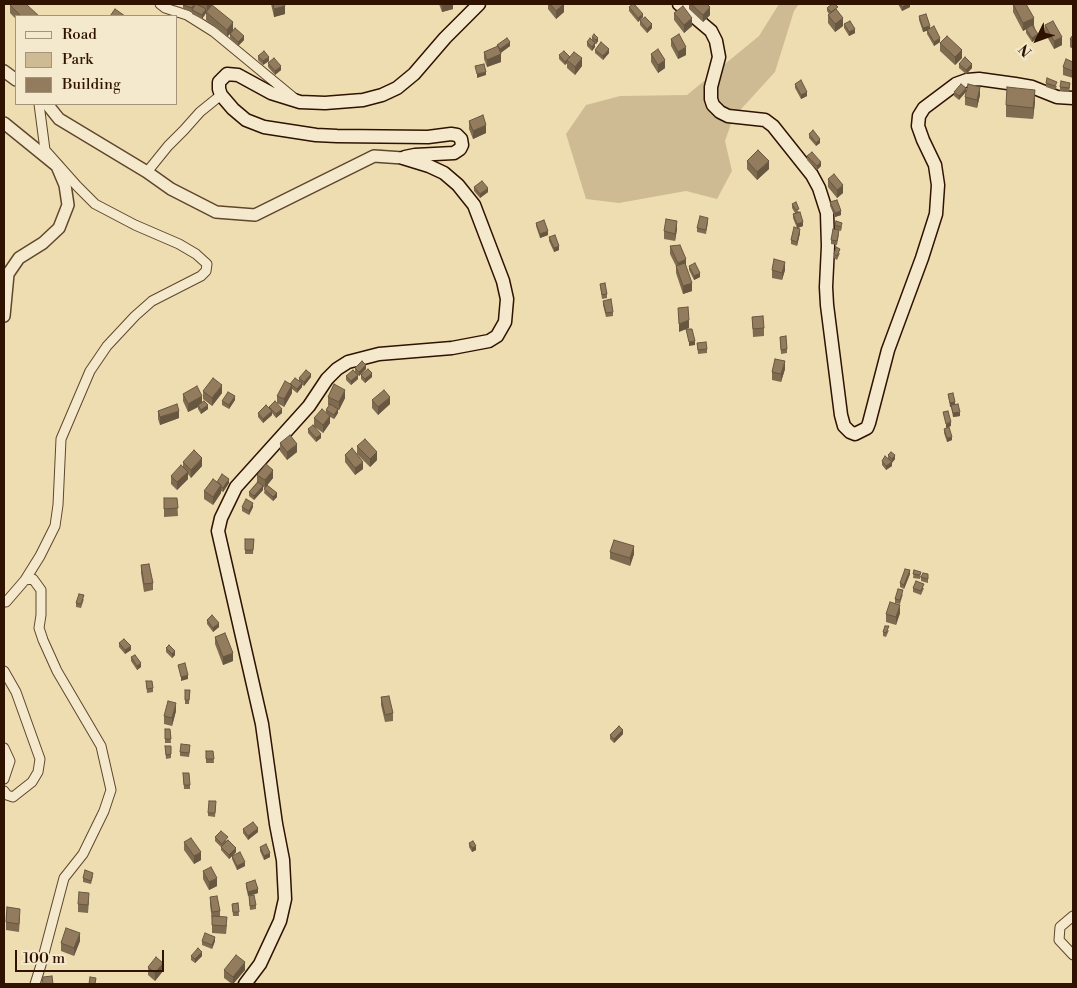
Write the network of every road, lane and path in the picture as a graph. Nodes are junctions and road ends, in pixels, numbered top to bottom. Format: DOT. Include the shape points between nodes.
graph roads {
  1 [pos="160,4"];
  2 [pos="479,4"];
  3 [pos="679,4"];
  4 [pos="4,71"];
  5 [pos="15,79"];
  6 [pos="221,95"];
  7 [pos="1073,98"];
  8 [pos="300,102"];
  9 [pos="39,105"];
  10 [pos="48,105"];
  11 [pos="4,123"];
  12 [pos="403,158"];
  13 [pos="147,172"];
  14 [pos="4,316"];
  15 [pos="25,580"];
  16 [pos="4,602"];
  17 [pos="4,671"];
  18 [pos="4,748"];
  19 [pos="4,779"];
  20 [pos="4,791"];
  21 [pos="1073,916"];
  22 [pos="1073,956"];
  23 [pos="35,984"];
  24 [pos="245,984"];
  1 -- 8 [label="street" via="187,15 214,32"];
  2 -- 8 [label="main road" via="397,88 363,100"];
  3 -- 7 [label="main road" via="711,31 716,41 719,57 711,87 713,106 728,116 765,120 773,126 819,188 827,213 827,305 841,415 844,426 855,434 867,428 869,423 888,350 936,214 938,185 935,165 918,126 924,108 956,84 979,79 1032,87 1057,97"];
  4 -- 5 [label="street"];
  6 -- 8 [label="main road" via="219,82 227,74 232,74 271,93"];
  6 -- 12 [label="main road" via="246,120 276,130 316,136 428,137 451,134 461,139 460,149 454,153"];
  6 -- 13 [label="street" via="200,112"];
  9 -- 15 [label="street" via="45,150 95,204 179,244 207,264 201,276 152,300 107,346 90,371 61,439 55,526"];
  10 -- 13 [label="street" via="59,119"];
  11 -- 14 [label="street" via="57,166 66,185 68,205 59,228 19,258 8,274"];
  12 -- 13 [label="street" via="374,156 255,214 216,212 171,189"];
  12 -- 24 [label="main road" via="444,173 474,205 503,282 505,322 489,341 452,348 379,354 348,362 337,369 309,406 236,487 224,511 218,531 262,724 284,870 285,899 280,921 260,964"];
  15 -- 16 [label="street"];
  15 -- 23 [label="street" via="33,579 41,590 39,628 43,640 57,671 101,746 111,790 83,854 64,878"];
  17 -- 20 [label="street" via="16,692 40,758 38,772 32,782 13,797 6,796"];
  18 -- 19 [label="street" via="10,761"];
  21 -- 22 [label="street" via="1060,927 1059,940"];
}
